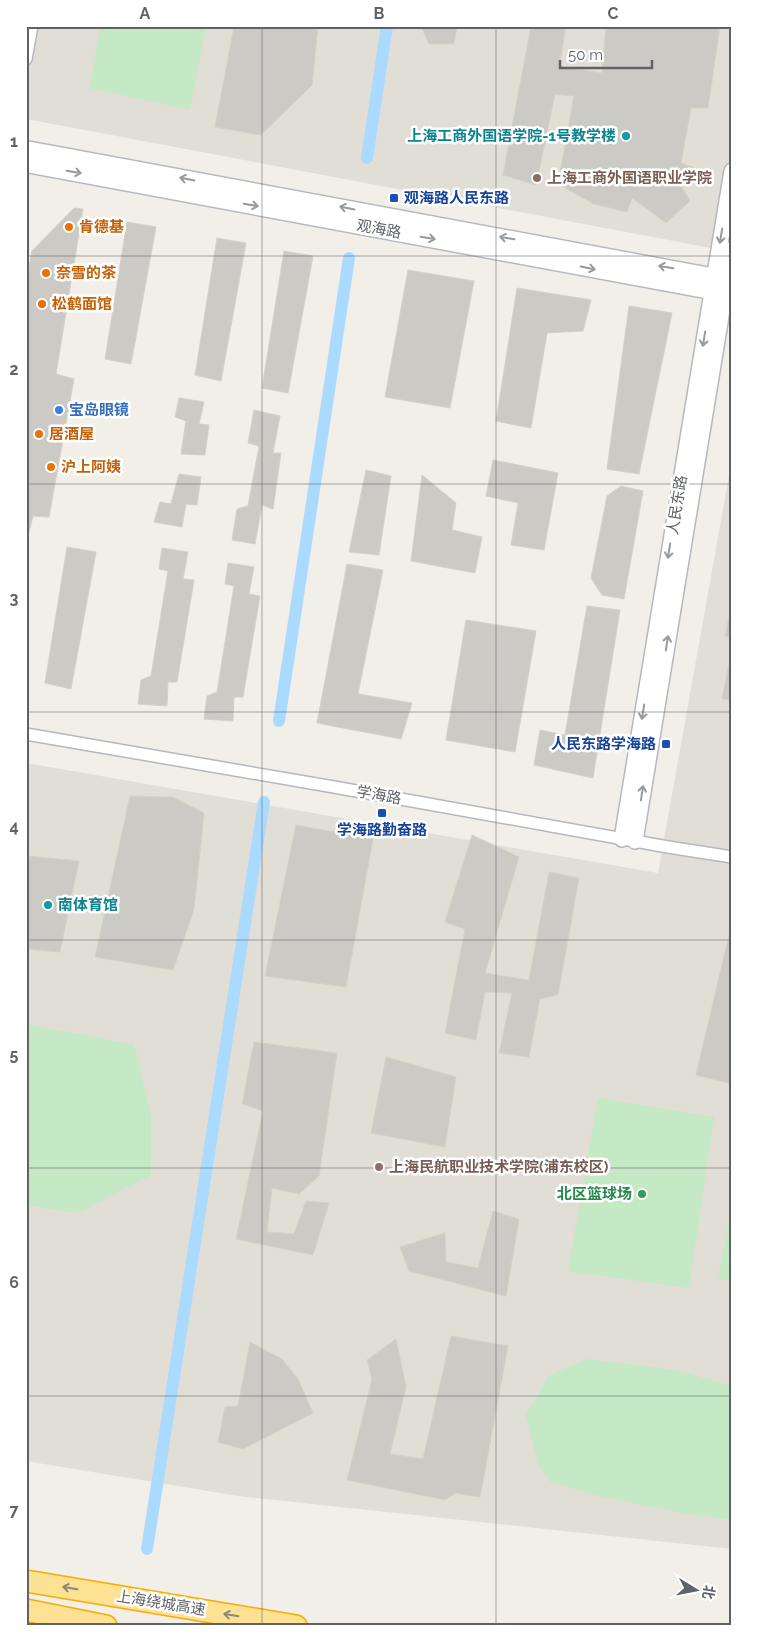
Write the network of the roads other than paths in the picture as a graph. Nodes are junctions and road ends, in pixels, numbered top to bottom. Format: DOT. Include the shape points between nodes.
graph roads {
  1 [pos="32,26"];
  2 [pos="26,59"];
  3 [pos="26,149"];
  4 [pos="26,164"];
  5 [pos="732,171"];
  6 [pos="732,249"];
  7 [pos="724,286"];
  8 [pos="26,734"];
  9 [pos="628,840"];
  10 [pos="732,857"];
  11 [pos="26,1581"];
  12 [pos="26,1610"];
  13 [pos="106,1626"];
  14 [pos="296,1626"];
  1 -- 2 [label="street"];
  7 -- 3 [label="main road, 观海路, one-way"];
  4 -- 7 [label="main road, 观海路, one-way"];
  5 -- 7 [label="street, 人民东路, one-way"];
  6 -- 7 [label="street, 人民东路"];
  7 -- 9 [label="street, 人民东路"];
  8 -- 9 [label="street, 学海路"];
  9 -- 10 [label="street, 学海路"];
  14 -- 11 [label="highway, 上海绕城高速, one-way"];
  12 -- 13 [label="highway"];
}
